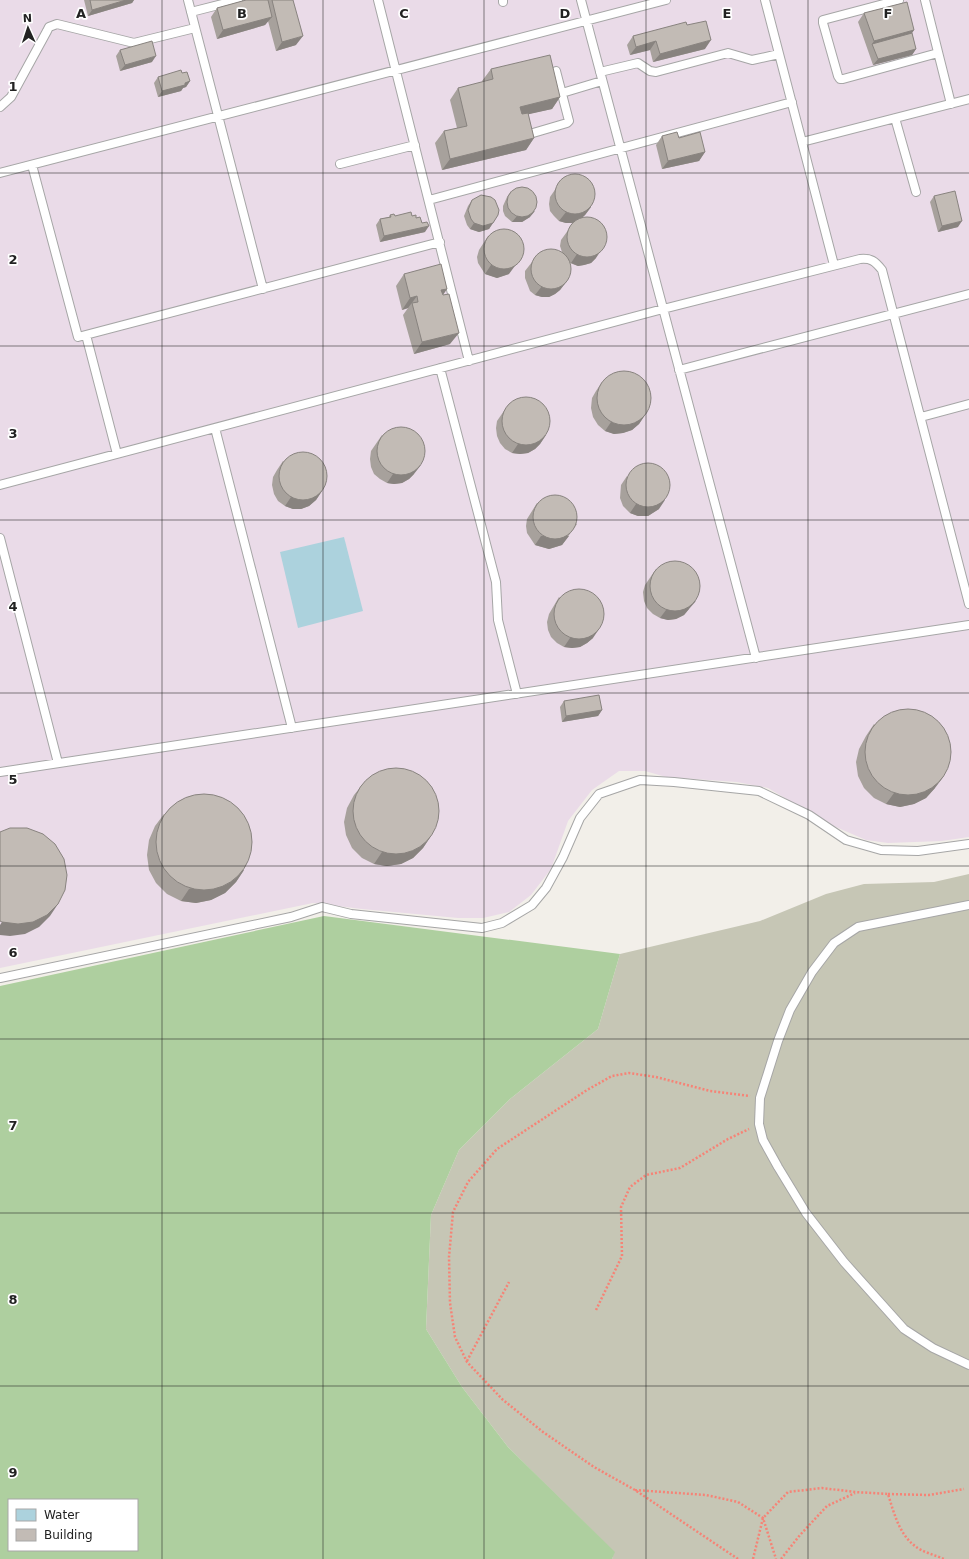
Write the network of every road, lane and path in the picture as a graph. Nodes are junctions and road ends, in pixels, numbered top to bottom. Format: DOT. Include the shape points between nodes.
graph roads {
  1 [pos="188,0"];
  2 [pos="238,0"];
  3 [pos="378,0"];
  4 [pos="581,0"];
  5 [pos="666,0"];
  6 [pos="766,0"];
  7 [pos="899,0"];
  8 [pos="925,0"];
  9 [pos="191,12"];
  10 [pos="586,21"];
  11 [pos="195,28"];
  12 [pos="938,53"];
  13 [pos="779,54"];
  14 [pos="397,70"];
  15 [pos="556,71"];
  16 [pos="600,72"];
  17 [pos="602,81"];
  18 [pos="562,93"];
  19 [pos="969,100"];
  20 [pos="792,102"];
  21 [pos="951,104"];
  22 [pos="0,107"];
  23 [pos="218,116"];
  24 [pos="896,118"];
  25 [pos="533,133"];
  26 [pos="802,142"];
  27 [pos="415,145"];
  28 [pos="620,148"];
  29 [pos="340,164"];
  30 [pos="32,165"];
  31 [pos="0,173"];
  32 [pos="916,192"];
  33 [pos="429,200"];
  34 [pos="440,242"];
  35 [pos="834,265"];
  36 [pos="263,288"];
  37 [pos="969,294"];
  38 [pos="663,309"];
  39 [pos="894,313"];
  40 [pos="86,335"];
  41 [pos="469,361"];
  42 [pos="440,368"];
  43 [pos="679,370"];
  44 [pos="969,404"];
  45 [pos="921,417"];
  46 [pos="215,428"];
  47 [pos="117,454"];
  48 [pos="0,485"];
  49 [pos="0,538"];
  50 [pos="969,604"];
  51 [pos="969,626"];
  52 [pos="756,658"];
  53 [pos="517,694"];
  54 [pos="292,728"];
  55 [pos="58,763"];
  56 [pos="0,772"];
  57 [pos="969,844"];
  58 [pos="969,905"];
  59 [pos="0,978"];
  60 [pos="760,1098"];
  61 [pos="759,1124"];
  62 [pos="509,1282"];
  63 [pos="596,1310"];
  64 [pos="467,1362"];
  65 [pos="969,1365"];
  66 [pos="964,1489"];
  67 [pos="635,1490"];
  68 [pos="855,1492"];
  69 [pos="888,1494"];
  70 [pos="763,1518"];
  71 [pos="738,1559"];
  72 [pos="753,1559"];
  73 [pos="776,1559"];
  74 [pos="781,1559"];
  75 [pos="944,1559"];
  1 -- 9 [label="lane"];
  2 -- 9 [label="lane"];
  3 -- 14 [label="lane"];
  4 -- 10 [label="lane"];
  5 -- 10 [label="lane"];
  6 -- 13 [label="lane"];
  7 -- 12 [label="lane" via="823,20 840,79"];
  8 -- 12 [label="lane"];
  9 -- 11 [label="lane"];
  10 -- 14 [label="lane"];
  10 -- 16 [label="lane"];
  11 -- 22 [label="lane" via="134,43 53,25 47,31 11,97"];
  11 -- 23 [label="lane"];
  12 -- 21 [label="lane"];
  13 -- 16 [label="lane" via="752,60 728,53 656,72 638,63"];
  13 -- 20 [label="lane"];
  14 -- 23 [label="lane"];
  14 -- 27 [label="lane"];
  15 -- 18 [label="lane"];
  16 -- 17 [label="lane"];
  17 -- 18 [label="lane"];
  17 -- 28 [label="lane"];
  18 -- 25 [label="lane" via="569,118 567,123"];
  19 -- 21 [label="lane"];
  20 -- 26 [label="lane"];
  20 -- 28 [label="lane"];
  21 -- 24 [label="lane"];
  23 -- 30 [label="lane"];
  23 -- 36 [label="lane"];
  24 -- 26 [label="lane"];
  24 -- 32 [label="lane"];
  26 -- 35 [label="lane"];
  27 -- 29 [label="lane"];
  27 -- 33 [label="lane"];
  28 -- 33 [label="lane"];
  28 -- 38 [label="lane"];
  30 -- 31 [label="lane"];
  30 -- 40 [label="lane" via="78,337"];
  33 -- 34 [label="lane"];
  34 -- 36 [label="lane"];
  34 -- 41 [label="lane"];
  35 -- 38 [label="lane"];
  35 -- 39 [label="lane" via="869,258 876,262 882,270"];
  36 -- 40 [label="lane"];
  37 -- 39 [label="lane"];
  38 -- 41 [label="lane"];
  38 -- 43 [label="lane"];
  39 -- 43 [label="lane"];
  39 -- 45 [label="lane"];
  40 -- 47 [label="lane"];
  41 -- 42 [label="lane"];
  42 -- 46 [label="lane"];
  42 -- 53 [label="lane" via="496,582 498,620"];
  43 -- 52 [label="lane"];
  44 -- 45 [label="lane"];
  45 -- 50 [label="lane"];
  46 -- 47 [label="lane"];
  46 -- 54 [label="lane"];
  47 -- 48 [label="lane"];
  49 -- 55 [label="lane"];
  51 -- 52 [label="lane"];
  52 -- 53 [label="lane"];
  53 -- 54 [label="lane"];
  54 -- 55 [label="lane"];
  55 -- 56 [label="lane"];
  57 -- 59 [label="lane" via="918,851 881,850 846,840 809,815 759,791 640,780 599,794 580,818 546,888 532,905 502,923 482,928 351,914 322,907 291,918"];
  58 -- 60 [label="lane" via="858,928 834,943 812,972 790,1010"];
  60 -- 61 [label="lane"];
  60 -- 64 [label="path" via="710,1091 650,1076 629,1073 612,1076 497,1149 468,1182 453,1212 449,1257 450,1303 455,1337"];
  61 -- 63 [label="path" via="680,1168 646,1175 630,1188 622,1207 622,1256"];
  61 -- 65 [label="lane" via="763,1140 806,1213 844,1262 904,1329 933,1348"];
  62 -- 64 [label="path"];
  64 -- 67 [label="path" via="502,1399 543,1432 594,1467"];
  66 -- 69 [label="path" via="929,1495"];
  67 -- 70 [label="path" via="706,1495 738,1502"];
  67 -- 71 [label="path"];
  68 -- 69 [label="path"];
  68 -- 70 [label="path" via="822,1488 788,1492"];
  68 -- 74 [label="path" via="827,1506"];
  69 -- 75 [label="path" via="904,1537 916,1547"];
  70 -- 72 [label="path"];
  70 -- 73 [label="path"];
}
